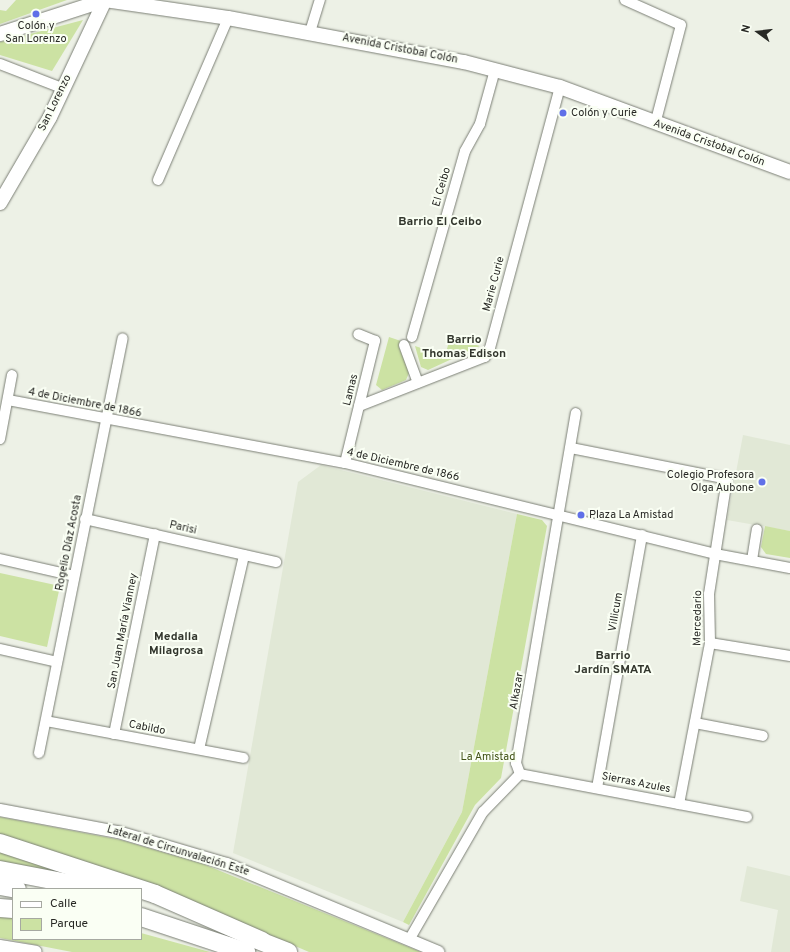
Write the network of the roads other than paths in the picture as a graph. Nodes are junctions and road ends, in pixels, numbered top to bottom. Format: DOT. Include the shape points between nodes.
graph roads {
  1 [pos="105,0"];
  2 [pos="320,0"];
  3 [pos="625,0"];
  4 [pos="228,18"];
  5 [pos="310,32"];
  6 [pos="0,34"];
  7 [pos="0,64"];
  8 [pos="495,70"];
  9 [pos="560,87"];
  10 [pos="62,88"];
  11 [pos="655,124"];
  12 [pos="790,172"];
  13 [pos="158,180"];
  14 [pos="0,203"];
  15 [pos="358,334"];
  16 [pos="412,337"];
  17 [pos="123,338"];
  18 [pos="404,345"];
  19 [pos="12,375"];
  20 [pos="418,383"];
  21 [pos="8,400"];
  22 [pos="359,406"];
  23 [pos="576,413"];
  24 [pos="106,420"];
  25 [pos="0,440"];
  26 [pos="571,448"];
  27 [pos="345,463"];
  28 [pos="561,515"];
  29 [pos="85,519"];
  30 [pos="758,529"];
  31 [pos="155,534"];
  32 [pos="642,535"];
  33 [pos="715,554"];
  34 [pos="244,555"];
  35 [pos="0,559"];
  36 [pos="752,560"];
  37 [pos="276,562"];
  38 [pos="790,568"];
  39 [pos="74,576"];
  40 [pos="710,643"];
  41 [pos="0,649"];
  42 [pos="790,656"];
  43 [pos="57,662"];
  44 [pos="46,721"];
  45 [pos="695,724"];
  46 [pos="114,734"];
  47 [pos="763,736"];
  48 [pos="198,749"];
  49 [pos="39,753"];
  50 [pos="244,758"];
  51 [pos="520,774"];
  52 [pos="597,788"];
  53 [pos="678,804"];
  54 [pos="0,810"];
  55 [pos="747,817"];
  56 [pos="0,843"];
  57 [pos="0,870"];
  58 [pos="0,886"];
  59 [pos="12,888"];
  60 [pos="94,888"];
  61 [pos="137,888"];
  62 [pos="142,890"];
  63 [pos="142,900"];
  64 [pos="0,908"];
  65 [pos="12,909"];
  66 [pos="142,917"];
  67 [pos="142,927"];
  68 [pos="409,940"];
  69 [pos="262,941"];
  70 [pos="0,946"];
  71 [pos="36,952"];
  72 [pos="236,952"];
  73 [pos="246,952"];
  74 [pos="288,952"];
  75 [pos="438,952"];
  1 -- 4 [label="main road, Avenida Cristobal Colón"];
  1 -- 6 [label="main road, Avenida Cristobal Colón"];
  1 -- 10 [label="main road, San Lorenzo"];
  2 -- 5 [label="street"];
  3 -- 11 [label="street" via="681,25 677,50"];
  4 -- 5 [label="main road, Avenida Cristobal Colón"];
  4 -- 13 [label="street"];
  5 -- 8 [label="main road, Avenida Cristobal Colón"];
  7 -- 10 [label="street"];
  8 -- 9 [label="main road, Avenida Cristobal Colón"];
  8 -- 16 [label="street, El Ceibo" via="480,124 465,151"];
  9 -- 11 [label="main road, Avenida Cristobal Colón"];
  9 -- 20 [label="street, Marie Curie" via="490,348 484,357"];
  10 -- 14 [label="main road, San Lorenzo" via="50,117"];
  11 -- 12 [label="main road, Avenida Cristobal Colón"];
  15 -- 22 [label="street, Lamas" via="375,341"];
  17 -- 24 [label="street, Rogelio Díaz Acosta"];
  18 -- 20 [label="street"];
  19 -- 21 [label="street"];
  20 -- 22 [label="street, Marie Curie"];
  21 -- 24 [label="street, 4 de Diciembre de 1866"];
  21 -- 25 [label="street"];
  22 -- 27 [label="street, Lamas"];
  23 -- 26 [label="street, Alkazar"];
  24 -- 27 [label="street, 4 de Diciembre de 1866"];
  24 -- 29 [label="street, Rogelio Díaz Acosta"];
  26 -- 28 [label="street, Alkazar"];
  26 -- 33 [label="street, Mercedario" via="727,479"];
  27 -- 28 [label="street, 4 de Diciembre de 1866"];
  28 -- 32 [label="street, 4 de Diciembre de 1866"];
  28 -- 51 [label="street, Alkazar" via="516,763"];
  29 -- 31 [label="street, Parisi"];
  29 -- 39 [label="street, Rogelio Díaz Acosta"];
  30 -- 36 [label="street"];
  31 -- 34 [label="street, Parisi"];
  31 -- 46 [label="street, San Juan María Vianney"];
  32 -- 33 [label="street, 4 de Diciembre de 1866"];
  32 -- 52 [label="street, Villicum"];
  33 -- 36 [label="street, 4 de Diciembre de 1866"];
  33 -- 40 [label="street, Mercedario" via="709,594"];
  34 -- 37 [label="street, Parisi"];
  34 -- 48 [label="street"];
  35 -- 39 [label="street"];
  36 -- 38 [label="street, 4 de Diciembre de 1866"];
  39 -- 43 [label="street, Rogelio Díaz Acosta"];
  40 -- 42 [label="street"];
  40 -- 45 [label="street, Mercedario"];
  41 -- 43 [label="street"];
  43 -- 44 [label="street, Rogelio Díaz Acosta"];
  44 -- 46 [label="street, Cabildo"];
  44 -- 49 [label="street, Rogelio Díaz Acosta"];
  45 -- 47 [label="street"];
  45 -- 53 [label="street, Mercedario"];
  46 -- 48 [label="street, Cabildo"];
  48 -- 50 [label="street, Cabildo"];
  51 -- 52 [label="street, Sierras Azules"];
  51 -- 68 [label="street" via="483,812"];
  52 -- 53 [label="street, Sierras Azules"];
  53 -- 55 [label="street, Sierras Azules"];
  54 -- 68 [label="street, Lateral de Circunvalación Este" via="118,832 202,856 256,875"];
  56 -- 61 [label="highway"];
  57 -- 60 [label="highway"];
  58 -- 59 [label="highway"];
  62 -- 69 [label="highway"];
  63 -- 69 [label="highway"];
  64 -- 65 [label="highway"];
  66 -- 73 [label="highway"];
  67 -- 72 [label="highway"];
  68 -- 75 [label="street, Lateral de Circunvalación Este"];
  69 -- 74 [label="highway"];
  70 -- 71 [label="street"];
}
